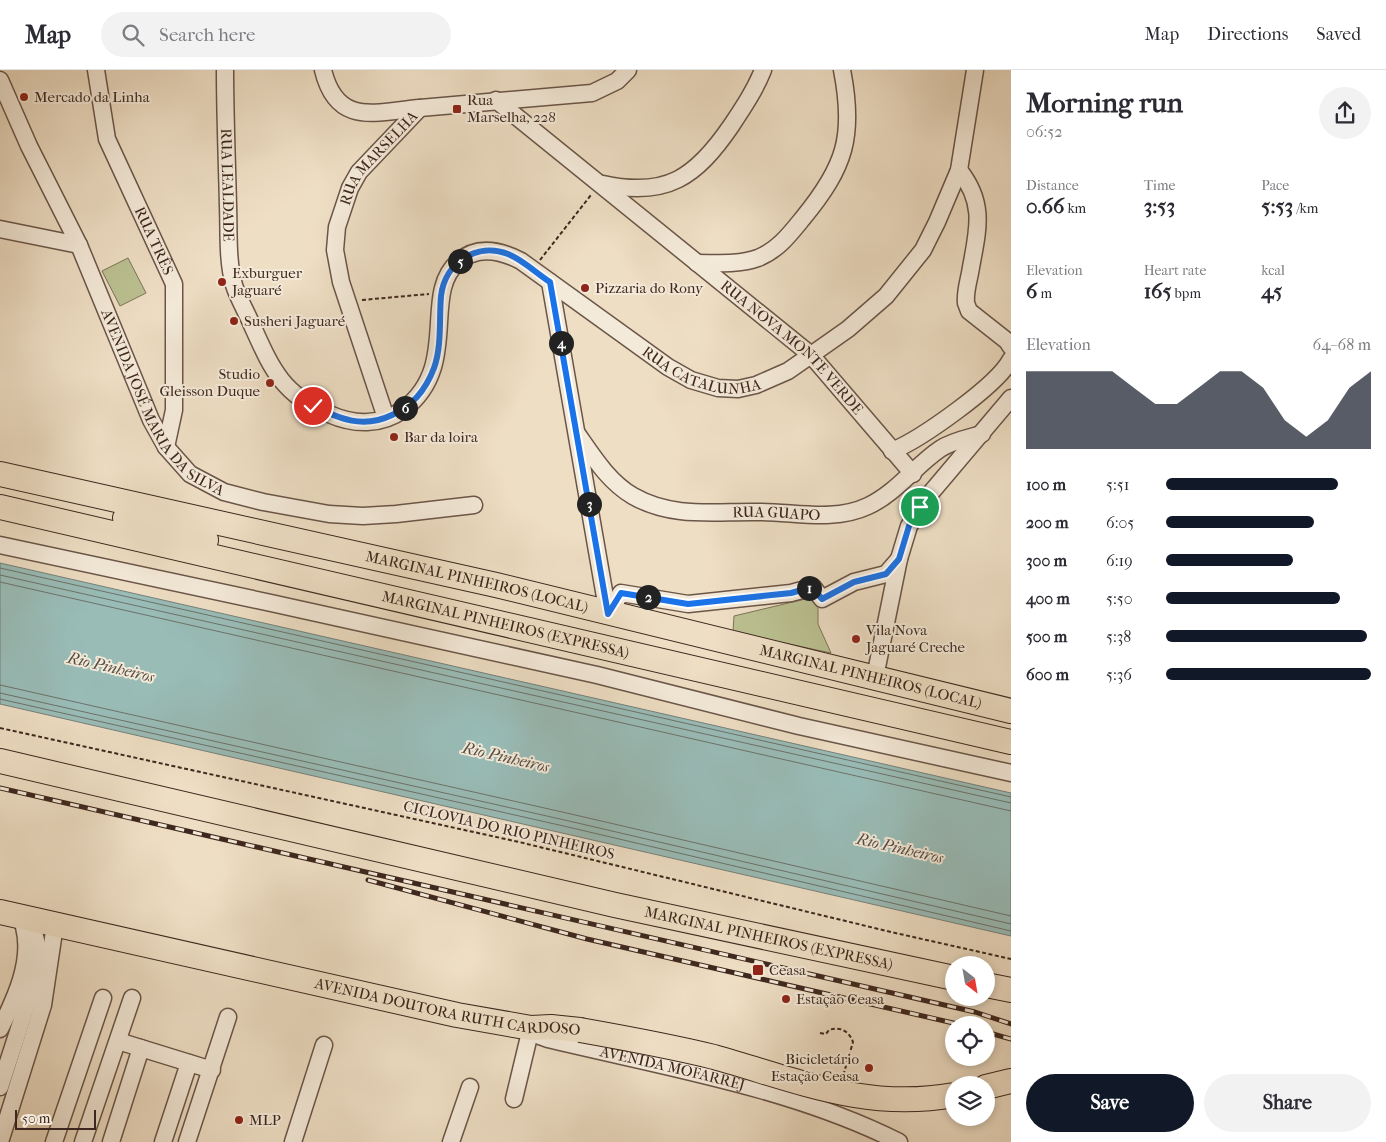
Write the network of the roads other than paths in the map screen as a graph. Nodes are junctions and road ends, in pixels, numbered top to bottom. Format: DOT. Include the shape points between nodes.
graph roads {
  1 [pos="96,70"];
  2 [pos="225,70"];
  3 [pos="323,70"];
  4 [pos="628,70"];
  5 [pos="763,70"];
  6 [pos="842,70"];
  7 [pos="975,70"];
  8 [pos="0,80"];
  9 [pos="496,100"];
  10 [pos="420,108"];
  11 [pos="959,170"];
  12 [pos="600,184"];
  13 [pos="0,229"];
  14 [pos="79,245"];
  15 [pos="697,263"];
  16 [pos="550,282"];
  17 [pos="1011,347"];
  18 [pos="811,355"];
  19 [pos="1011,359"];
  20 [pos="1011,398"];
  21 [pos="386,418"];
  22 [pos="982,434"];
  23 [pos="578,435"];
  24 [pos="166,448"];
  25 [pos="892,451"];
  26 [pos="0,474"];
  27 [pos="913,474"];
  28 [pos="0,488"];
  29 [pos="474,505"];
  30 [pos="0,507"];
  31 [pos="0,545"];
  32 [pos="899,559"];
  33 [pos="371,594"];
  34 [pos="608,614"];
  35 [pos="875,677"];
  36 [pos="1011,711"];
  37 [pos="1011,742"];
  38 [pos="0,761"];
  39 [pos="1011,773"];
  40 [pos="17,916"];
  41 [pos="55,925"];
  42 [pos="945,976"];
  43 [pos="995,987"];
  44 [pos="1011,990"];
  45 [pos="103,998"];
  46 [pos="132,998"];
  47 [pos="35,1007"];
  48 [pos="8,1013"];
  49 [pos="228,1017"];
  50 [pos="531,1028"];
  51 [pos="0,1029"];
  52 [pos="118,1041"];
  53 [pos="324,1045"];
  54 [pos="141,1048"];
  55 [pos="189,1063"];
  56 [pos="212,1070"];
  57 [pos="1011,1081"];
  58 [pos="995,1085"];
  59 [pos="0,1087"];
  60 [pos="470,1087"];
  61 [pos="945,1096"];
  62 [pos="514,1099"];
  63 [pos="0,1142"];
  64 [pos="54,1142"];
  65 [pos="84,1142"];
  66 [pos="110,1142"];
  67 [pos="163,1142"];
  68 [pos="187,1142"];
  69 [pos="293,1142"];
  70 [pos="451,1142"];
  71 [pos="899,1142"];
  1 -- 24 [label="street, RUA TRÊS" via="107,140 174,284 174,410"];
  2 -- 21 [label="street, RUA LEALDADE" via="230,254 234,285 258,338 272,368 289,390 313,406 347,421 369,423"];
  3 -- 10 [label="street" via="332,94 341,105 354,112 369,114"];
  4 -- 9 [label="street, RUA MARSELHA" via="617,81 592,93"];
  5 -- 12 [label="street" via="750,97 717,147 692,172 670,182 638,189"];
  6 -- 15 [label="street" via="849,115 847,139 838,168 824,192 787,238 770,252 740,263"];
  7 -- 11 [label="street, RUA CATALUNHA"];
  8 -- 14 [label="street, AVENIDA JOSÉ MARIA DA SILVA"];
  9 -- 10 [label="street, RUA MARSELHA"];
  9 -- 12 [label="street, RUA NOVA MONTE VERDE"];
  10 -- 21 [label="street, RUA MARSELHA" via="359,172 337,227 336,250 346,302"];
  11 -- 17 [label="street" via="974,191 978,208 966,303 970,311"];
  11 -- 18 [label="street, RUA CATALUNHA" via="923,250 907,273 856,322"];
  12 -- 15 [label="street, RUA NOVA MONTE VERDE"];
  13 -- 14 [label="street"];
  14 -- 24 [label="street, AVENIDA JOSÉ MARIA DA SILVA" via="151,420"];
  15 -- 18 [label="street, RUA NOVA MONTE VERDE"];
  16 -- 18 [label="street, RUA CATALUNHA" via="668,367 704,385 738,388 756,385 788,371"];
  16 -- 21 [label="street, RUA CATALUNHA" via="510,255 480,251 457,263 442,293 435,366 416,399"];
  16 -- 23 [label="street"];
  18 -- 25 [label="street, RUA NOVA MONTE VERDE"];
  19 -- 25 [label="street" via="974,396 932,428"];
  20 -- 22 [label="street"];
  22 -- 27 [label="street, RUA GUAPO" via="940,449"];
  22 -- 32 [label="street" via="920,507 909,526"];
  23 -- 27 [label="street, RUA GUAPO" via="621,489 652,505 678,512 842,514 869,506"];
  23 -- 34 [label="street"];
  24 -- 29 [label="street, AVENIDA JOSÉ MARIA DA SILVA" via="202,482 224,492 297,509 363,516"];
  25 -- 27 [label="street, RUA NOVA MONTE VERDE"];
  26 -- 34 [label="highway, MARGINAL PINHEIROS (LOCAL)" via="496,585"];
  28 -- 33 [label="highway" via="225,545"];
  30 -- 33 [label="highway, MARGINAL PINHEIROS (EXPRESSA)"];
  31 -- 39 [label="street" via="550,665 799,726"];
  32 -- 34 [label="street" via="886,574 854,582 822,599 812,587 791,593 688,604 621,593"];
  32 -- 35 [label="street"];
  33 -- 37 [label="highway, MARGINAL PINHEIROS (EXPRESSA)"];
  34 -- 35 [label="highway, MARGINAL PINHEIROS (LOCAL)"];
  35 -- 36 [label="highway, MARGINAL PINHEIROS (LOCAL)"];
  38 -- 42 [label="highway, MARGINAL PINHEIROS (EXPRESSA)" via="615,905"];
  40 -- 41 [label="highway, AVENIDA DOUTORA RUTH CARDOSO"];
  40 -- 47 [label="street" via="39,957"];
  40 -- 48 [label="street" via="27,945 26,959"];
  41 -- 47 [label="street"];
  41 -- 50 [label="highway, AVENIDA DOUTORA RUTH CARDOSO" via="398,1003"];
  43 -- 44 [label="highway"];
  45 -- 64 [label="street"];
  46 -- 52 [label="street"];
  47 -- 48 [label="street"];
  47 -- 59 [label="street"];
  47 -- 63 [label="street"];
  48 -- 51 [label="street"];
  49 -- 56 [label="street"];
  50 -- 61 [label="highway, AVENIDA DOUTORA RUTH CARDOSO, bridge" via="551,1026 580,1030 711,1057 836,1093 902,1101"];
  50 -- 62 [label="street"];
  50 -- 71 [label="street, AVENIDA MOFARREJ" via="537,1035 548,1039 778,1096 854,1122"];
  52 -- 54 [label="street"];
  52 -- 65 [label="street"];
  53 -- 69 [label="street"];
  54 -- 55 [label="street"];
  54 -- 66 [label="street"];
  55 -- 56 [label="street"];
  55 -- 67 [label="street"];
  56 -- 68 [label="street"];
  57 -- 58 [label="highway"];
  60 -- 70 [label="street"];
}
